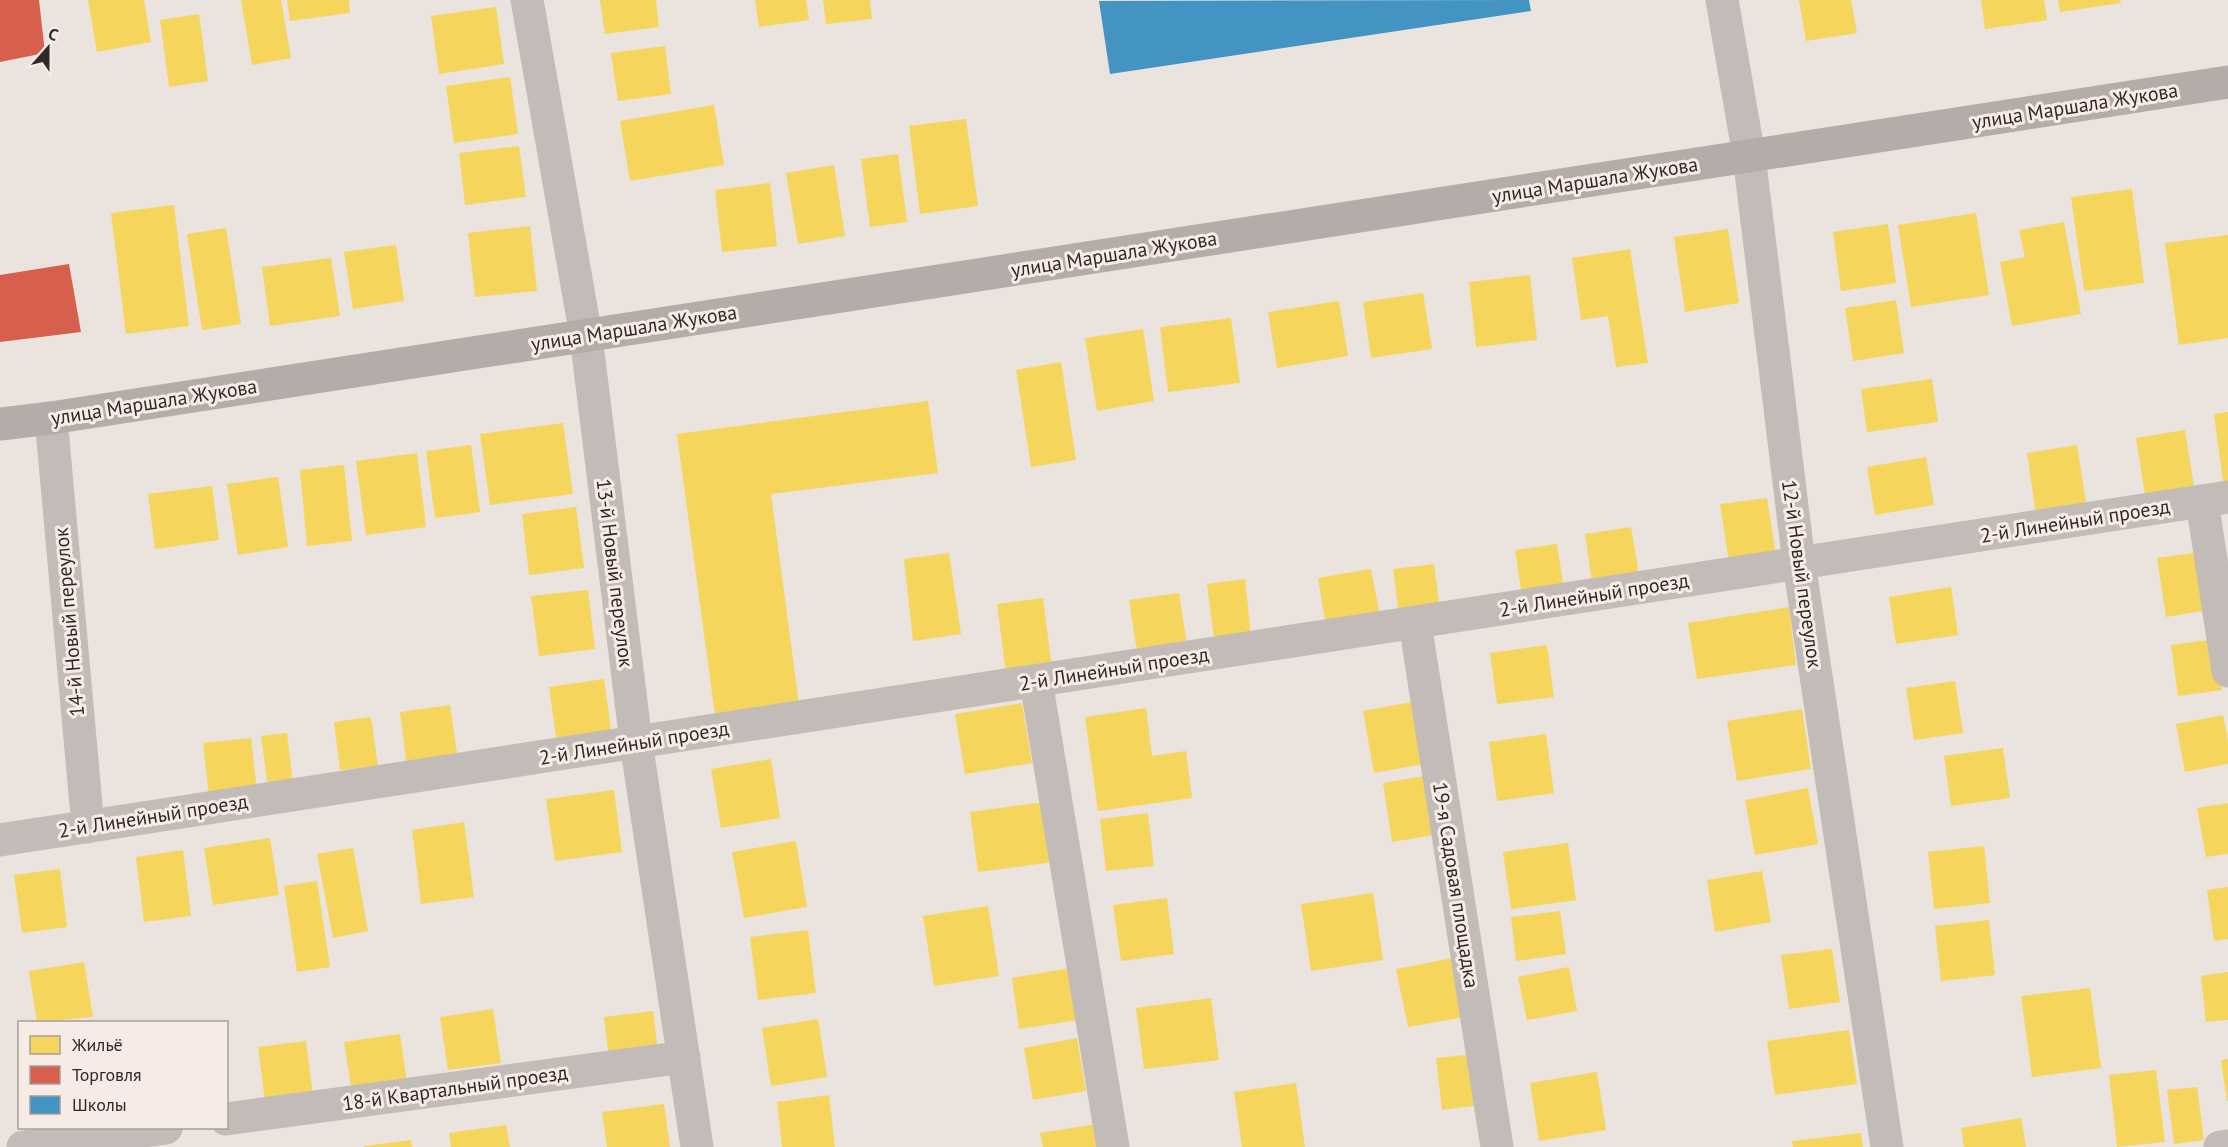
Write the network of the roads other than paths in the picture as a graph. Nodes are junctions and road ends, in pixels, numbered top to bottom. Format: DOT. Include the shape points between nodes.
graph roads {
  1 [pos="527,0"];
  2 [pos="1722,0"];
  3 [pos="2228,82"];
  4 [pos="1749,156"];
  5 [pos="586,336"];
  6 [pos="51,418"];
  7 [pos="0,424"];
  8 [pos="2215,499"];
  9 [pos="1799,563"];
  10 [pos="1415,623"];
  11 [pos="2228,671"];
  12 [pos="1036,681"];
  13 [pos="636,742"];
  14 [pos="88,826"];
  15 [pos="0,840"];
  16 [pos="684,1056"];
  17 [pos="228,1119"];
  18 [pos="158,1129"];
  19 [pos="2228,1146"];
  20 [pos="23,1147"];
  21 [pos="697,1147"];
  22 [pos="1113,1147"];
  23 [pos="1497,1147"];
  24 [pos="1887,1147"];
  25 [pos="2220,1147"];
  1 -- 5 [label="street, 13-й Новый переулок"];
  2 -- 4 [label="street, 12-й Новый переулок"];
  3 -- 4 [label="main road, улица Маршала Жукова"];
  4 -- 5 [label="main road, улица Маршала Жукова"];
  4 -- 9 [label="street, 12-й Новый переулок"];
  5 -- 6 [label="main road, улица Маршала Жукова"];
  5 -- 13 [label="street, 13-й Новый переулок"];
  6 -- 7 [label="main road, улица Маршала Жукова"];
  6 -- 14 [label="street, 14-й Новый переулок"];
  8 -- 9 [label="street, 2-й Линейный проезд"];
  8 -- 11 [label="street"];
  9 -- 10 [label="street, 2-й Линейный проезд"];
  9 -- 24 [label="street, 12-й Новый переулок"];
  10 -- 12 [label="street, 2-й Линейный проезд"];
  10 -- 23 [label="street, 19-я Садовая площадка"];
  12 -- 13 [label="street, 2-й Линейный проезд"];
  12 -- 22 [label="street"];
  13 -- 14 [label="street, 2-й Линейный проезд"];
  13 -- 16 [label="street, 13-й Новый переулок"];
  14 -- 15 [label="street, 2-й Линейный проезд"];
  16 -- 17 [label="street, 18-й Квартальный проезд"];
  16 -- 21 [label="street, 13-й Новый переулок"];
  18 -- 20 [label="street"];
  19 -- 25 [label="street"];
}
